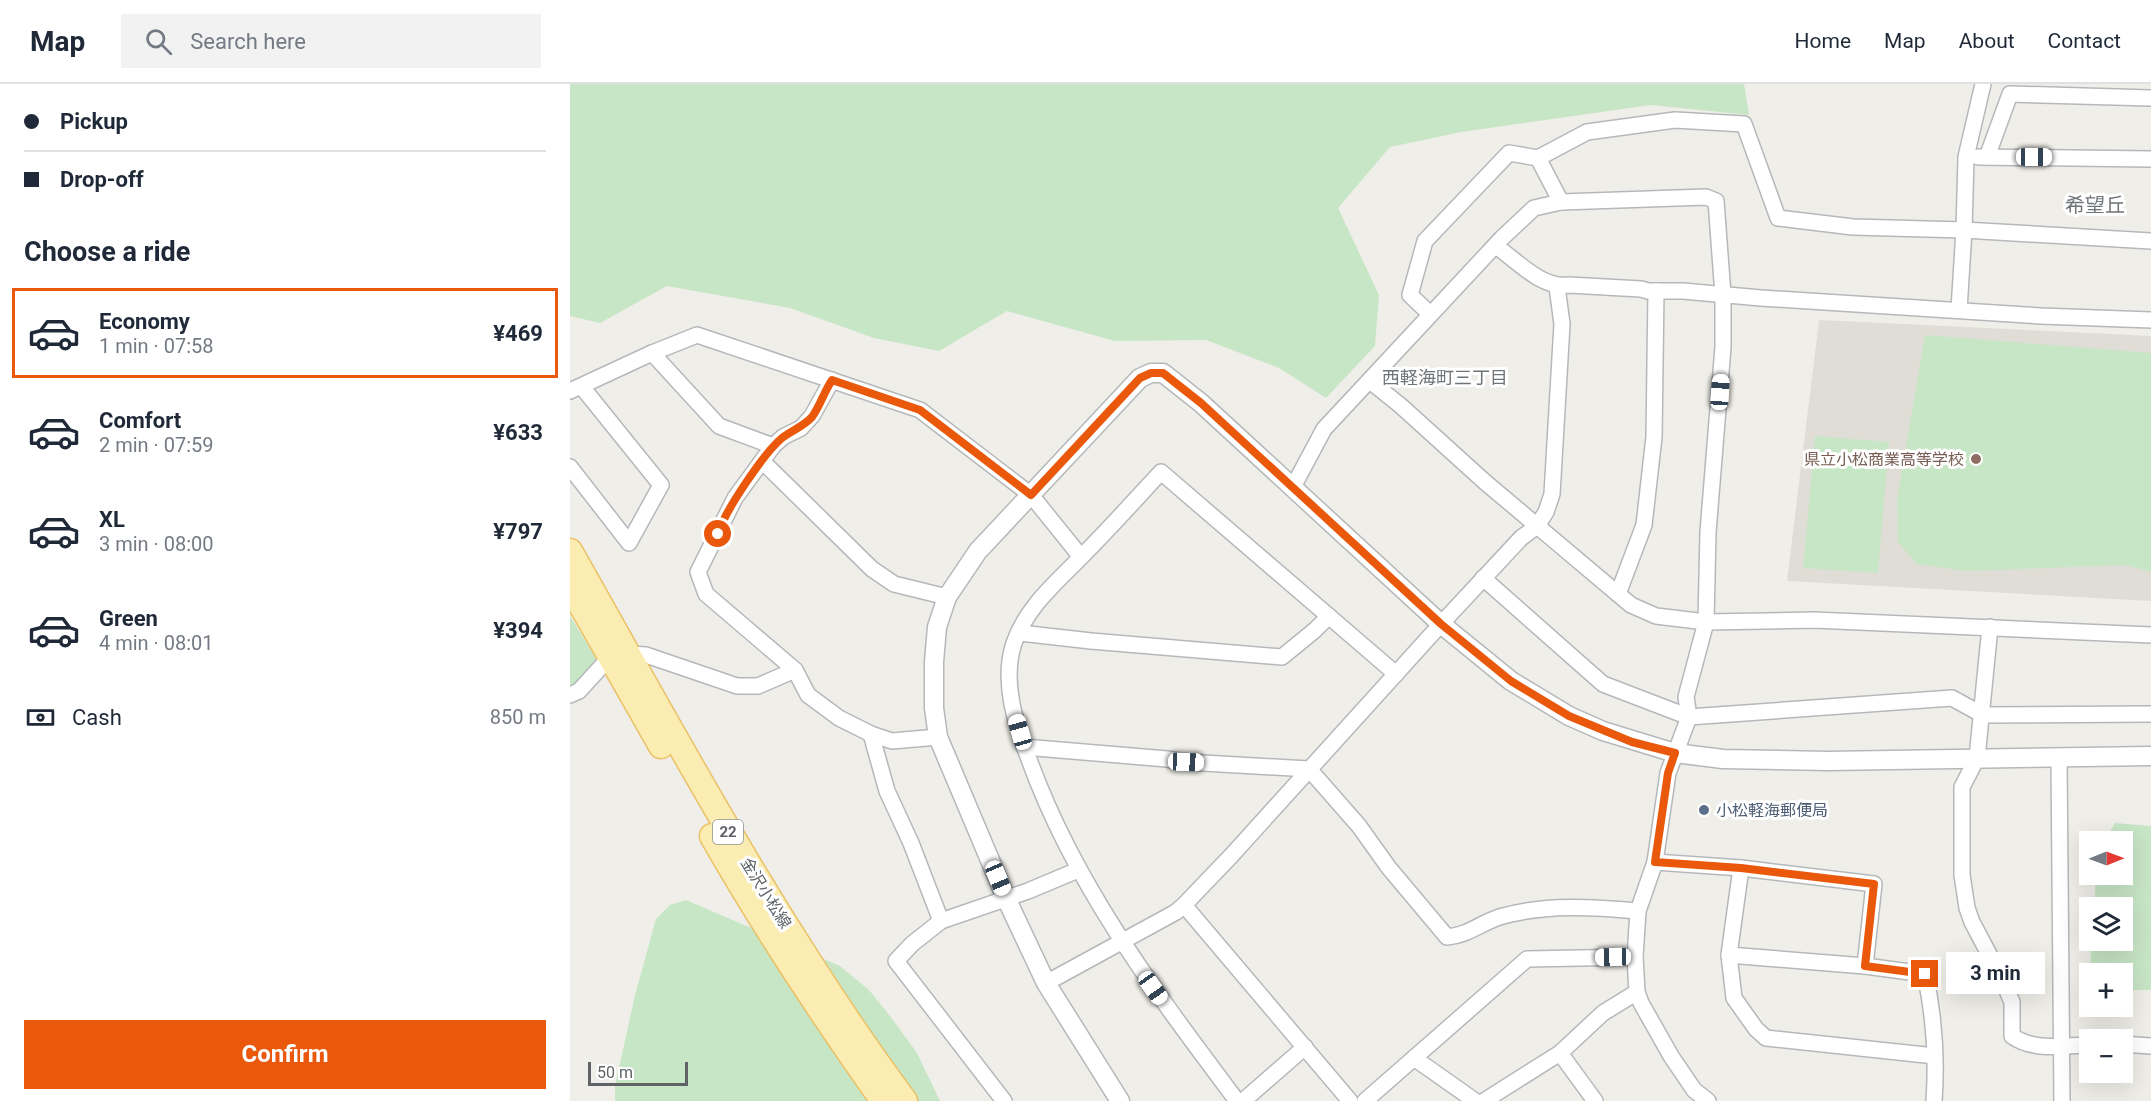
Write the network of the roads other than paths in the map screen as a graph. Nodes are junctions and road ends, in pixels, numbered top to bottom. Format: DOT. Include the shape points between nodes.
graph roads {
  1 [pos="1983,84"];
  2 [pos="2151,98"];
  3 [pos="1966,157"];
  4 [pos="1987,157"];
  5 [pos="1538,158"];
  6 [pos="2151,159"];
  7 [pos="1561,202"];
  8 [pos="1964,230"];
  9 [pos="2151,241"];
  10 [pos="1496,246"];
  11 [pos="1557,287"];
  12 [pos="1656,291"];
  13 [pos="1724,295"];
  14 [pos="1959,310"];
  15 [pos="1430,314"];
  16 [pos="2151,320"];
  17 [pos="652,353"];
  18 [pos="832,380"];
  19 [pos="1370,381"];
  20 [pos="576,389"];
  21 [pos="773,446"];
  22 [pos="762,461"];
  23 [pos="570,467"];
  24 [pos="1293,487"];
  25 [pos="1031,495"];
  26 [pos="1538,526"];
  27 [pos="570,551"];
  28 [pos="1082,557"];
  29 [pos="1483,578"];
  30 [pos="570,586"];
  31 [pos="1618,594"];
  32 [pos="947,597"];
  33 [pos="1329,616"];
  34 [pos="1706,622"];
  35 [pos="1441,624"];
  36 [pos="1990,627"];
  37 [pos="1020,633"];
  38 [pos="2151,635"];
  39 [pos="619,655"];
  40 [pos="795,670"];
  41 [pos="1396,674"];
  42 [pos="570,695"];
  43 [pos="1983,714"];
  44 [pos="2151,714"];
  45 [pos="1689,717"];
  46 [pos="872,734"];
  47 [pos="938,737"];
  48 [pos="1024,747"];
  49 [pos="1675,753"];
  50 [pos="2151,756"];
  51 [pos="1977,758"];
  52 [pos="2059,759"];
  53 [pos="1309,769"];
  54 [pos="1655,862"];
  55 [pos="1741,868"];
  56 [pos="1078,870"];
  57 [pos="1006,898"];
  58 [pos="1184,905"];
  59 [pos="1638,911"];
  60 [pos="941,921"];
  61 [pos="1121,942"];
  62 [pos="1729,955"];
  63 [pos="1635,957"];
  64 [pos="1865,966"];
  65 [pos="1046,983"];
  66 [pos="1637,992"];
  67 [pos="2133,1045"];
  68 [pos="2079,1046"];
  69 [pos="2151,1046"];
  70 [pos="1305,1047"];
  71 [pos="2061,1048"];
  72 [pos="1560,1053"];
  73 [pos="1935,1056"];
  74 [pos="1414,1058"];
  75 [pos="883,1101"];
  76 [pos="905,1101"];
  77 [pos="1004,1101"];
  78 [pos="1120,1101"];
  79 [pos="1237,1101"];
  80 [pos="1243,1101"];
  81 [pos="1350,1101"];
  82 [pos="1365,1101"];
  83 [pos="1475,1101"];
  84 [pos="1484,1101"];
  85 [pos="1595,1101"];
  86 [pos="1708,1101"];
  87 [pos="1935,1101"];
  88 [pos="2062,1101"];
  1 -- 3 [label="street"];
  2 -- 4 [label="street" via="2010,94"];
  3 -- 4 [label="street"];
  3 -- 8 [label="street"];
  4 -- 6 [label="street"];
  5 -- 7 [label="street"];
  5 -- 8 [label="street" via="1587,132 1675,120 1744,124 1778,218 1853,227"];
  5 -- 15 [label="street" via="1509,153 1425,242 1410,295"];
  7 -- 10 [label="street" via="1534,208"];
  7 -- 13 [label="street" via="1706,197 1716,201"];
  8 -- 9 [label="street"];
  8 -- 14 [label="street"];
  10 -- 11 [label="street"];
  10 -- 15 [label="street"];
  11 -- 12 [label="street"];
  11 -- 26 [label="street" via="1562,324 1552,494"];
  12 -- 13 [label="street"];
  12 -- 31 [label="street" via="1654,437 1644,525"];
  13 -- 14 [label="street"];
  13 -- 34 [label="street"];
  14 -- 16 [label="street"];
  15 -- 19 [label="street"];
  17 -- 18 [label="street" via="697,335"];
  17 -- 20 [label="street"];
  17 -- 21 [label="street" via="719,426"];
  18 -- 21 [label="street" via="812,416"];
  18 -- 25 [label="street" via="920,410"];
  19 -- 24 [label="street" via="1324,429"];
  19 -- 26 [label="street"];
  20 -- 23 [label="street" via="661,485 629,543"];
  21 -- 22 [label="street"];
  22 -- 32 [label="street" via="872,569 894,584"];
  22 -- 40 [label="street" via="735,498 698,572 706,594"];
  24 -- 25 [label="street" via="1193,397 1163,373 1151,373 1140,378"];
  24 -- 35 [label="street"];
  25 -- 28 [label="street"];
  25 -- 32 [label="street" via="978,551"];
  26 -- 29 [label="street"];
  26 -- 31 [label="street"];
  27 -- 39 [label="main road, 金沢小松線 / 22"];
  28 -- 33 [label="street" via="1161,472"];
  28 -- 37 [label="street" via="1037,602"];
  29 -- 35 [label="street"];
  29 -- 45 [label="street" via="1603,684"];
  30 -- 39 [label="main road, 金沢小松線 / 22"];
  31 -- 34 [label="street" via="1631,605 1656,616"];
  32 -- 47 [label="street" via="937,627 934,662"];
  33 -- 37 [label="street" via="1282,657"];
  33 -- 41 [label="street"];
  34 -- 36 [label="street" via="1814,620"];
  34 -- 45 [label="street" via="1686,697"];
  35 -- 41 [label="street"];
  35 -- 49 [label="street" via="1511,681 1569,716 1632,742"];
  36 -- 38 [label="street"];
  36 -- 43 [label="street"];
  37 -- 48 [label="street" via="1009,666 1011,701"];
  39 -- 40 [label="street" via="646,655 737,686 758,686"];
  39 -- 42 [label="street"];
  39 -- 75 [label="main road, 金沢小松線 / 22" via="745,893 824,1018"];
  39 -- 76 [label="main road, 金沢小松線 / 22" via="797,943"];
  40 -- 46 [label="street" via="808,694 839,718"];
  41 -- 53 [label="street"];
  43 -- 44 [label="street"];
  43 -- 45 [label="street" via="1952,698"];
  43 -- 51 [label="street"];
  45 -- 49 [label="street"];
  46 -- 47 [label="street" via="892,741"];
  46 -- 60 [label="street" via="888,791"];
  47 -- 57 [label="street"];
  48 -- 53 [label="street"];
  48 -- 56 [label="street" via="1044,801"];
  49 -- 51 [label="street" via="1723,759 1804,761"];
  49 -- 54 [label="street" via="1668,773"];
  50 -- 52 [label="street"];
  51 -- 52 [label="street"];
  51 -- 71 [label="street" via="1962,787 1962,875 1967,908 2012,1002 2012,1036 2022,1044"];
  52 -- 71 [label="street"];
  53 -- 58 [label="street"];
  53 -- 59 [label="street" via="1447,937 1461,936 1501,916 1547,908"];
  54 -- 55 [label="street"];
  54 -- 59 [label="street"];
  55 -- 62 [label="street"];
  55 -- 64 [label="street" via="1874,884"];
  56 -- 57 [label="street"];
  56 -- 61 [label="street"];
  57 -- 60 [label="street"];
  57 -- 65 [label="street"];
  58 -- 61 [label="street"];
  58 -- 70 [label="street"];
  59 -- 63 [label="street"];
  60 -- 77 [label="street" via="896,961"];
  61 -- 65 [label="street"];
  61 -- 79 [label="street"];
  62 -- 64 [label="street"];
  62 -- 73 [label="street" via="1734,998 1766,1038"];
  63 -- 66 [label="street"];
  63 -- 74 [label="street" via="1527,959"];
  64 -- 73 [label="street" via="1925,974"];
  65 -- 78 [label="street"];
  66 -- 72 [label="street" via="1603,1013"];
  66 -- 86 [label="street" via="1671,1056 1694,1090"];
  67 -- 69 [label="street"];
  68 -- 71 [label="street"];
  70 -- 80 [label="street"];
  70 -- 81 [label="street"];
  71 -- 88 [label="street"];
  72 -- 84 [label="street"];
  72 -- 85 [label="street"];
  73 -- 87 [label="street"];
  74 -- 82 [label="street"];
  74 -- 83 [label="street"];
}
